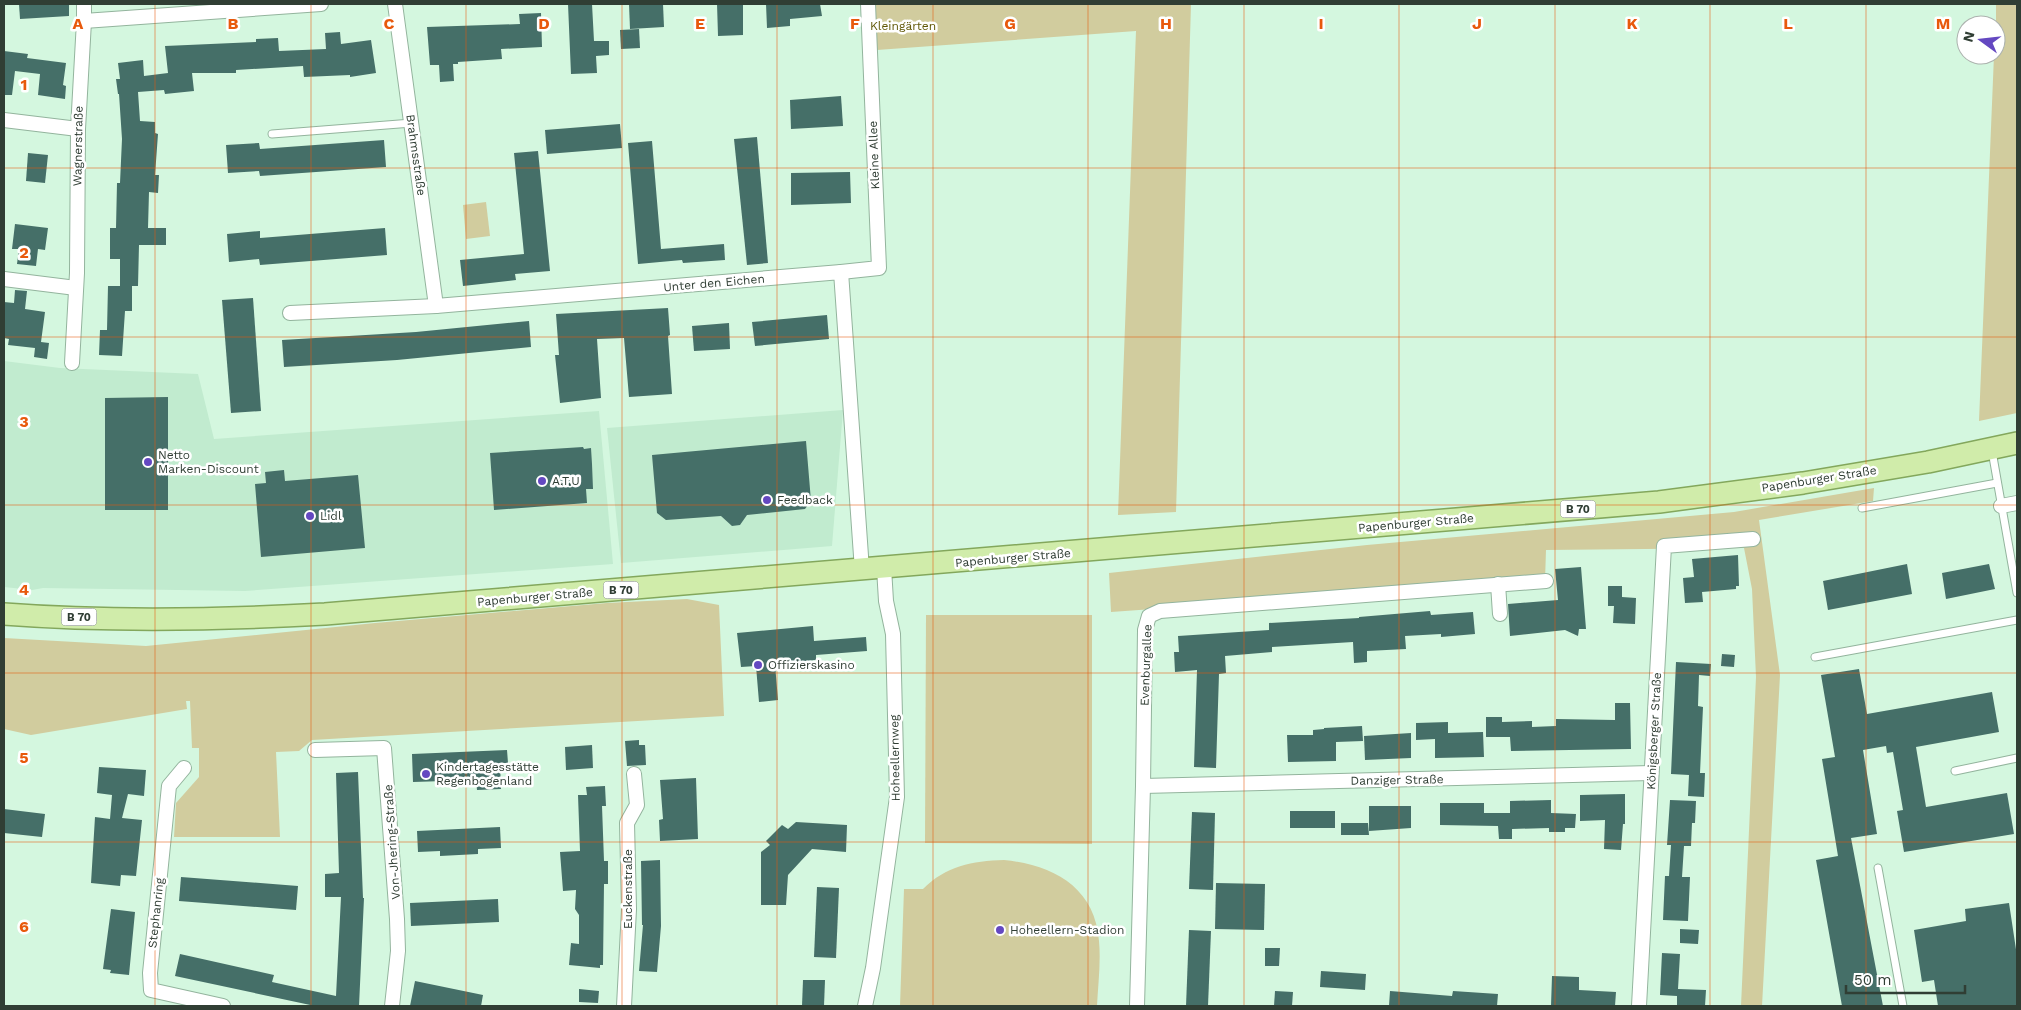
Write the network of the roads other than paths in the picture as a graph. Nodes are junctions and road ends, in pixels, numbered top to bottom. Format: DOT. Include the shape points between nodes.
graph roads {
  1 [pos="84,4"];
  2 [pos="321,4"];
  3 [pos="395,4"];
  4 [pos="868,4"];
  5 [pos="84,21"];
  6 [pos="4,120"];
  7 [pos="412,123"];
  8 [pos="78,129"];
  9 [pos="272,134"];
  10 [pos="842,272"];
  11 [pos="4,279"];
  12 [pos="76,288"];
  13 [pos="436,306"];
  14 [pos="290,313"];
  15 [pos="72,363"];
  16 [pos="2017,443"];
  17 [pos="1991,448"];
  18 [pos="1997,483"];
  19 [pos="2017,502"];
  20 [pos="2001,506"];
  21 [pos="1862,508"];
  22 [pos="1753,539"];
  23 [pos="884,568"];
  24 [pos="862,570"];
  25 [pos="1546,581"];
  26 [pos="1498,584"];
  27 [pos="2017,593"];
  28 [pos="4,614"];
  29 [pos="1500,614"];
  30 [pos="2017,620"];
  31 [pos="1815,657"];
  32 [pos="314,750"];
  33 [pos="2017,758"];
  34 [pos="184,768"];
  35 [pos="1954,771"];
  36 [pos="634,774"];
  37 [pos="1651,774"];
  38 [pos="1143,786"];
  39 [pos="1878,868"];
  40 [pos="223,1006"];
  41 [pos="392,1006"];
  42 [pos="624,1006"];
  43 [pos="865,1006"];
  44 [pos="1137,1006"];
  45 [pos="1639,1006"];
  46 [pos="1903,1006"];
  1 -- 5 [label="street, Wagnerstraße"];
  2 -- 5 [label="street"];
  3 -- 7 [label="street, Brahmsstraße"];
  4 -- 10 [label="street, Kleine Allee" via="879,268"];
  5 -- 8 [label="street, Wagnerstraße"];
  6 -- 8 [label="street"];
  7 -- 9 [label="lane"];
  7 -- 13 [label="street, Brahmsstraße"];
  8 -- 12 [label="street, Wagnerstraße"];
  10 -- 13 [label="street, Unter den Eichen"];
  10 -- 24 [label="street"];
  11 -- 12 [label="street"];
  12 -- 15 [label="street, Wagnerstraße"];
  13 -- 14 [label="street, Unter den Eichen"];
  16 -- 17 [label="main road, Papenburger Straße / B 70"];
  17 -- 18 [label="lane"];
  17 -- 23 [label="main road, Papenburger Straße / B 70" via="1803,483 1659,502"];
  18 -- 20 [label="lane"];
  18 -- 21 [label="lane"];
  19 -- 20 [label="street"];
  20 -- 27 [label="lane"];
  22 -- 37 [label="street, Königsberger Straße" via="1664,546"];
  23 -- 24 [label="main road, Papenburger Straße / B 70"];
  23 -- 43 [label="street, Hoheellernweg" via="892,634 897,797"];
  24 -- 28 [label="main road, Papenburger Straße / B 70" via="286,616 176,619"];
  25 -- 26 [label="street, Evenburgallee"];
  26 -- 29 [label="street"];
  26 -- 38 [label="street, Evenburgallee" via="1154,612 1145,630"];
  30 -- 31 [label="lane"];
  32 -- 41 [label="street, Von-Jhering-Straße" via="384,748 398,951"];
  33 -- 35 [label="lane"];
  34 -- 40 [label="street, Stephanring" via="169,786 151,990"];
  36 -- 42 [label="street, Euckenstraße" via="637,805 627,823 629,908"];
  37 -- 38 [label="street, Danziger Straße"];
  37 -- 45 [label="street, Königsberger Straße"];
  38 -- 44 [label="street, Evenburgallee"];
  39 -- 46 [label="lane"];
}
